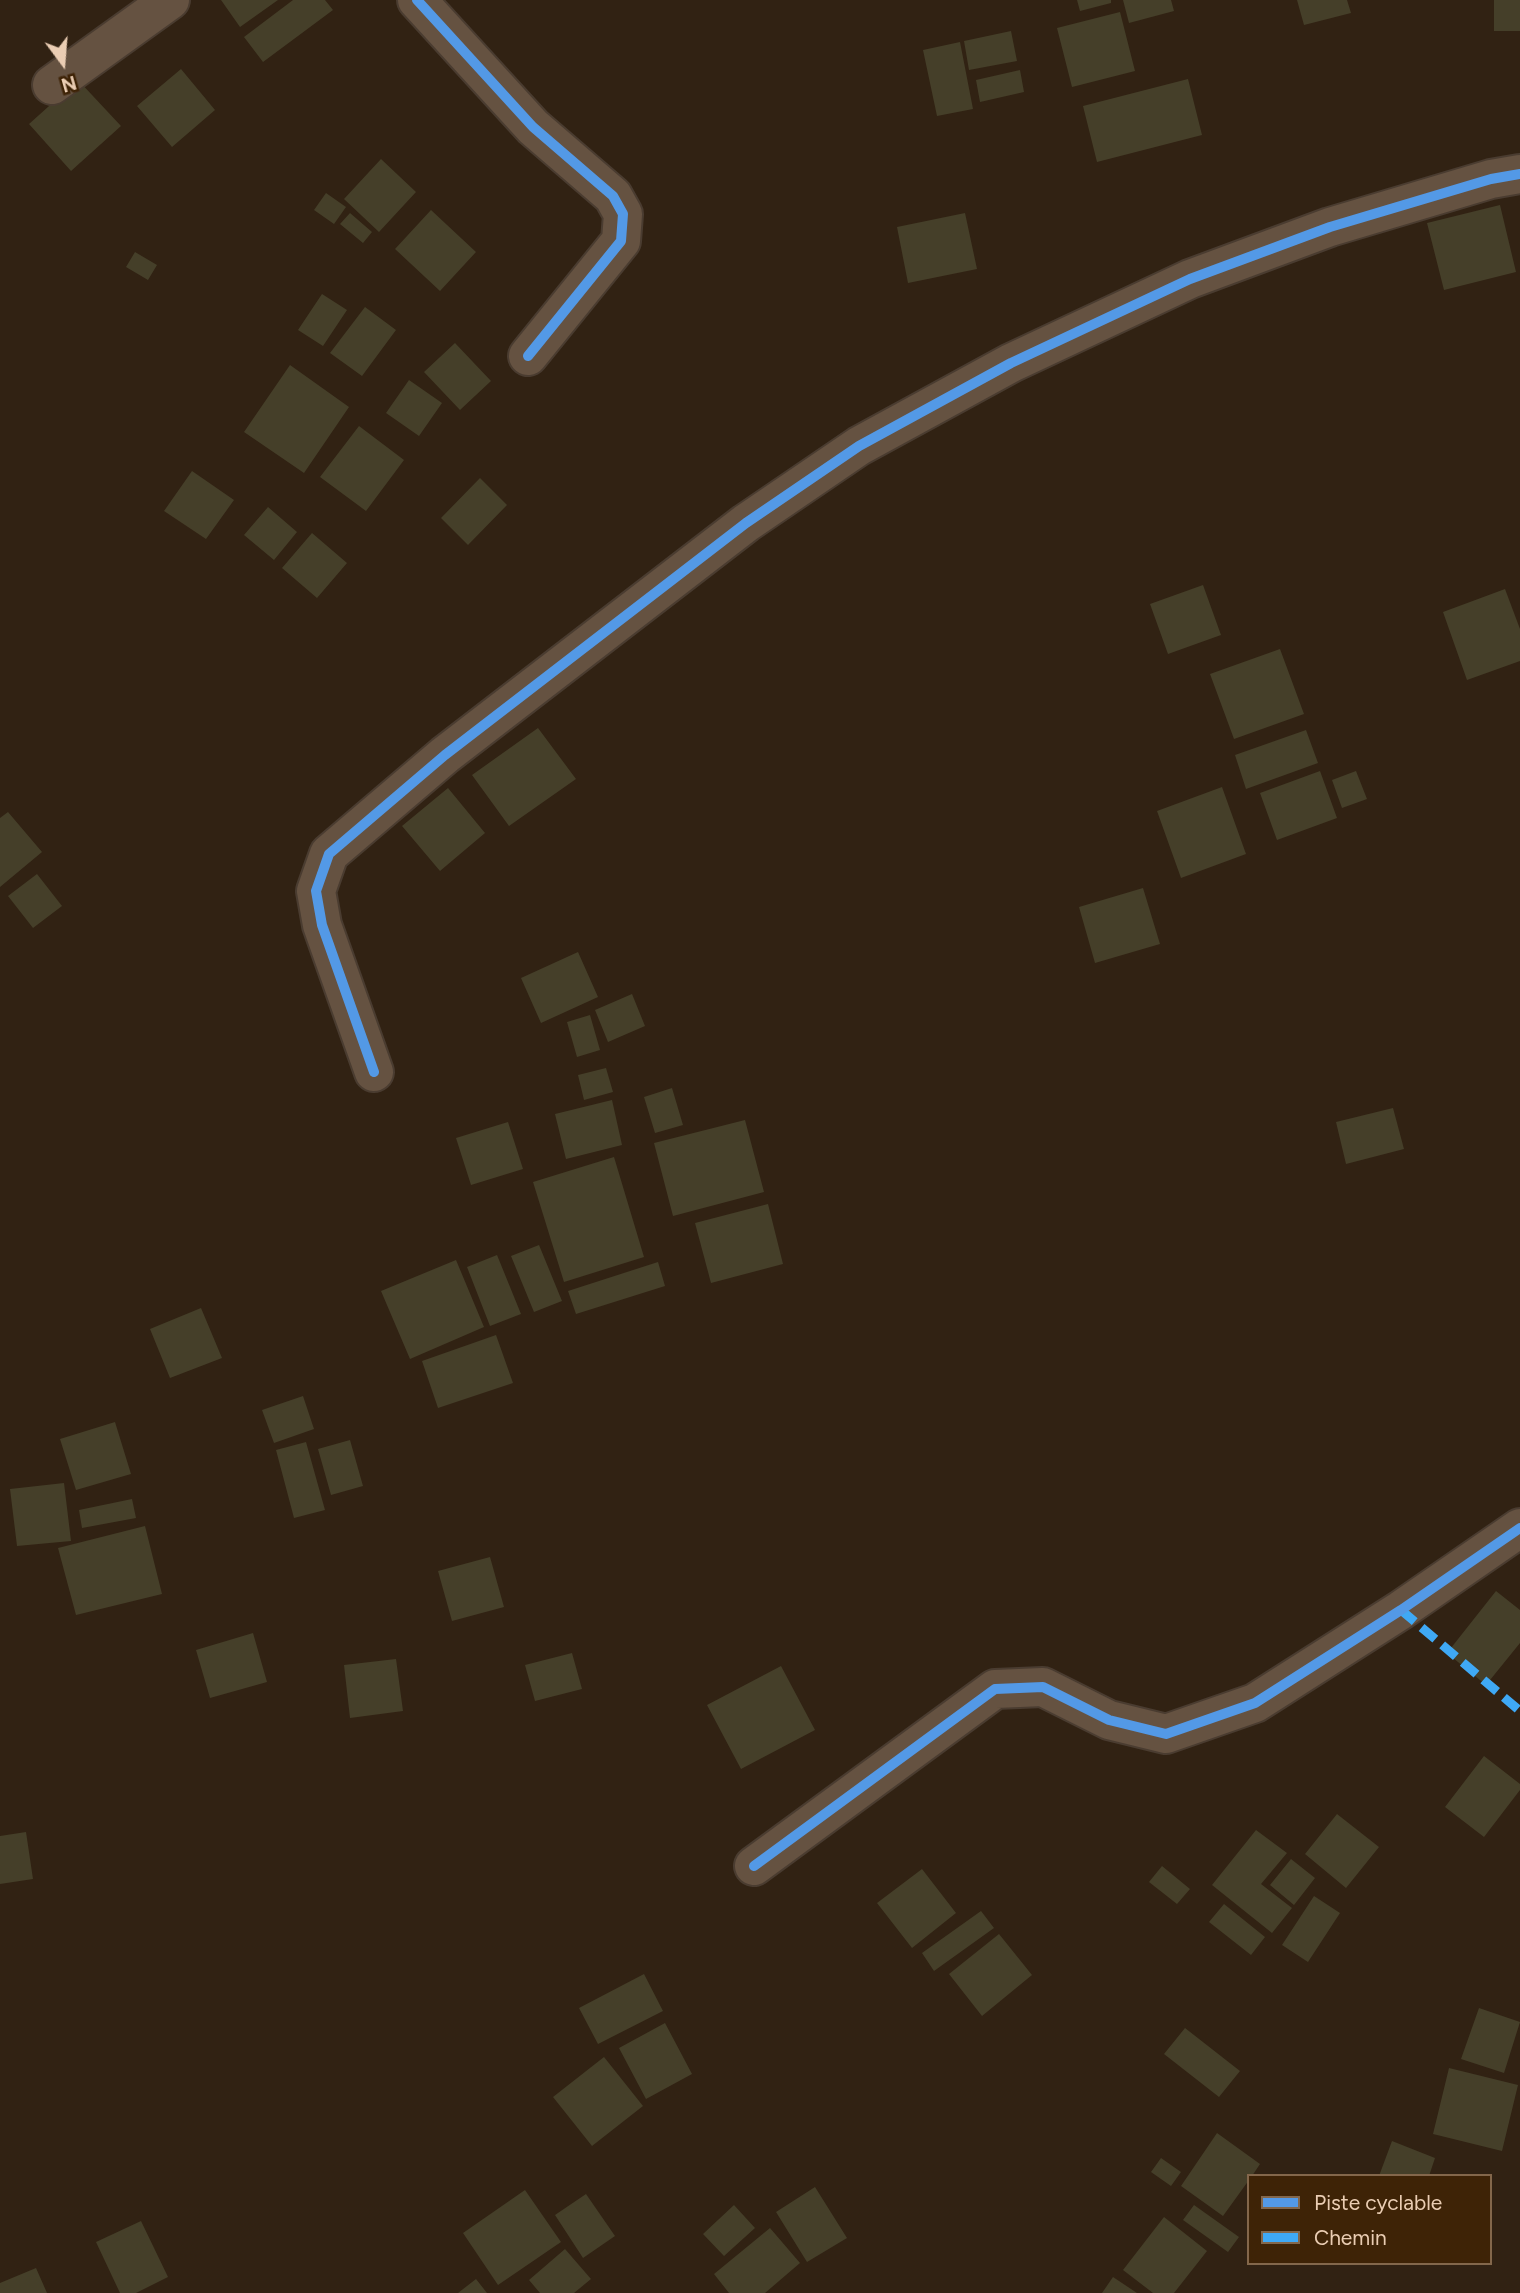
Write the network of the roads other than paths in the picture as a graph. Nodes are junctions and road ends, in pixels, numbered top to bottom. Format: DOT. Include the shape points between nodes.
graph roads {
  1 [pos="170,0"];
  2 [pos="417,0"];
  3 [pos="52,85"];
  4 [pos="1520,174"];
  5 [pos="528,356"];
  6 [pos="374,1072"];
  7 [pos="1520,1528"];
  8 [pos="754,1866"];
  1 -- 3 [label="street"];
  2 -- 5 [label="street" via="533,127 613,196 623,214 621,241"];
  4 -- 6 [label="street" via="1491,178 1317,231 1190,279 1011,363 859,446 746,523 445,755 329,854 316,891 322,925"];
  7 -- 8 [label="street" via="1255,1703 1166,1734 1109,1720 1043,1687 996,1689"];
}
